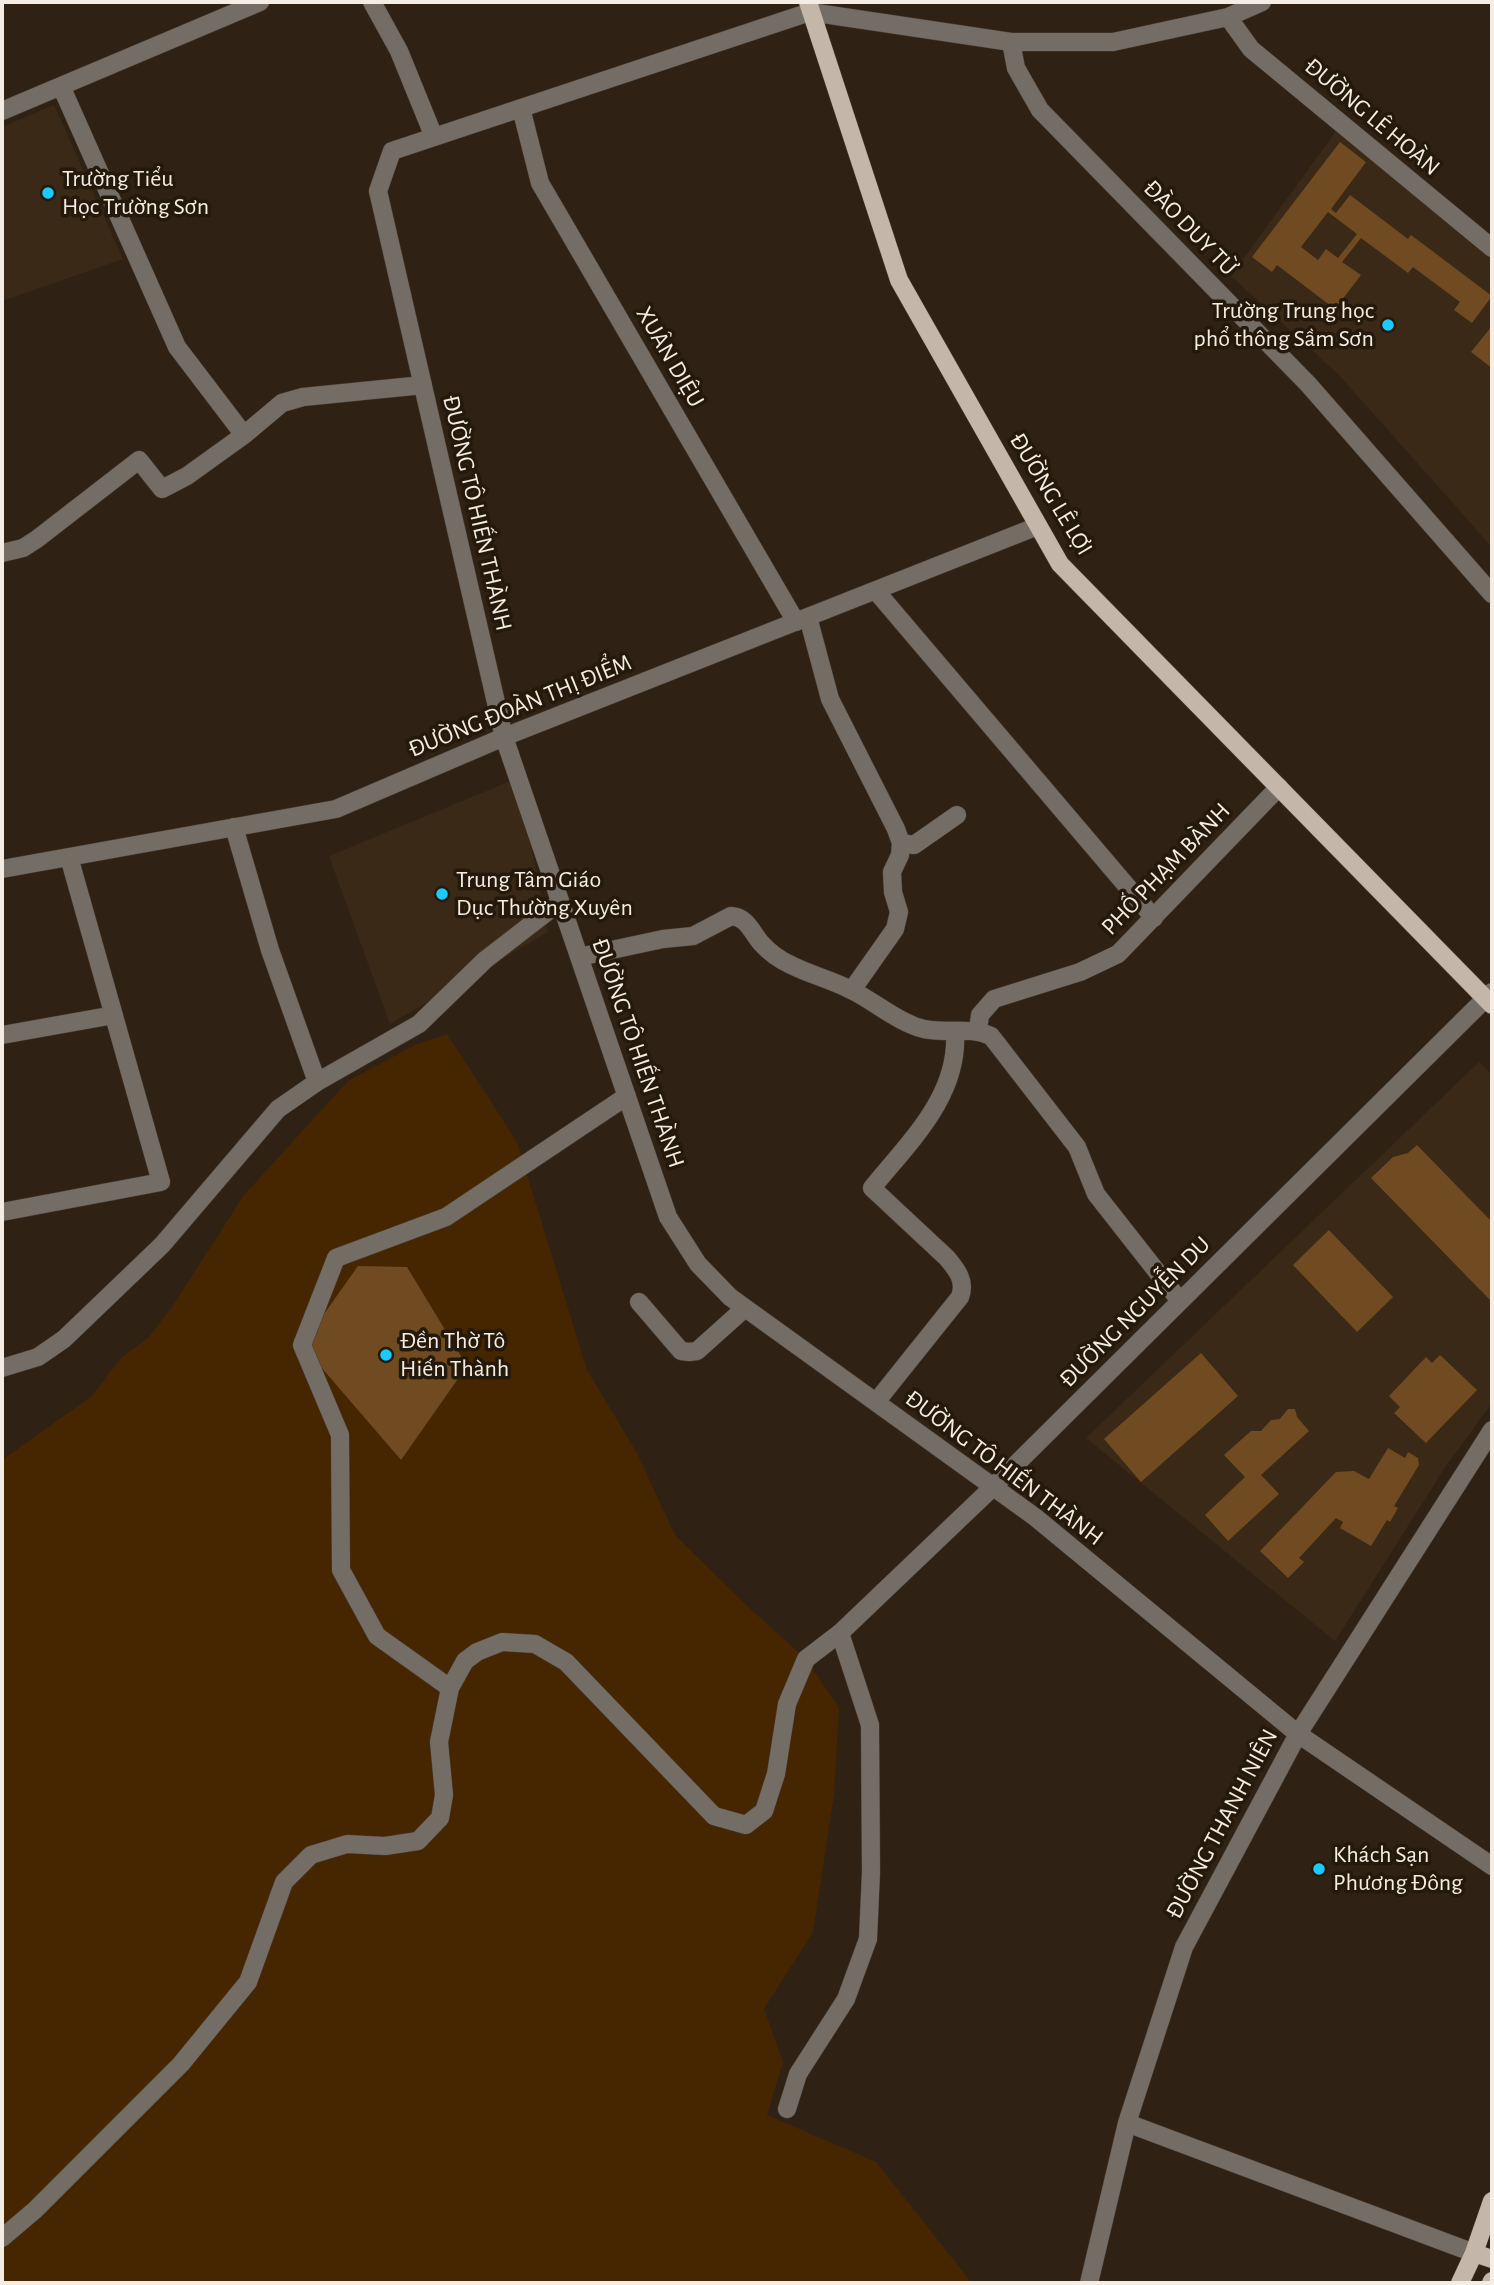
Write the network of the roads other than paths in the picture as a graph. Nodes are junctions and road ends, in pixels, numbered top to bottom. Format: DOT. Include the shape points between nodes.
graph roads {
  1 [pos="260,2"];
  2 [pos="372,2"];
  3 [pos="1262,2"];
  4 [pos="809,7"];
  5 [pos="1228,17"];
  6 [pos="1011,42"];
  7 [pos="61,86"];
  8 [pos="521,108"];
  9 [pos="2,111"];
  10 [pos="434,137"];
  11 [pos="1492,248"];
  12 [pos="423,385"];
  13 [pos="244,435"];
  14 [pos="1038,526"];
  15 [pos="2,553"];
  16 [pos="876,591"];
  17 [pos="1492,594"];
  18 [pos="802,620"];
  19 [pos="504,737"];
  20 [pos="1279,787"];
  21 [pos="957,815"];
  22 [pos="234,827"];
  23 [pos="901,843"];
  24 [pos="69,857"];
  25 [pos="2,869"];
  26 [pos="560,902"];
  27 [pos="1154,918"];
  28 [pos="579,957"];
  29 [pos="852,990"];
  30 [pos="1490,998"];
  31 [pos="114,1015"];
  32 [pos="978,1030"];
  33 [pos="955,1031"];
  34 [pos="2,1035"];
  35 [pos="317,1082"];
  36 [pos="627,1096"];
  37 [pos="2,1212"];
  38 [pos="1180,1301"];
  39 [pos="639,1302"];
  40 [pos="745,1308"];
  41 [pos="2,1368"];
  42 [pos="876,1402"];
  43 [pos="1492,1430"];
  44 [pos="993,1487"];
  45 [pos="840,1633"];
  46 [pos="450,1688"];
  47 [pos="1298,1734"];
  48 [pos="1492,1866"];
  49 [pos="787,2109"];
  50 [pos="1128,2123"];
  51 [pos="1492,2201"];
  52 [pos="2,2238"];
  53 [pos="1474,2253"];
  54 [pos="1492,2259"];
  55 [pos="1089,2283"];
  56 [pos="1460,2283"];
  1 -- 7 [label="street"];
  2 -- 10 [label="street" via="399,51"];
  3 -- 5 [label="street"];
  4 -- 6 [label="street"];
  4 -- 8 [label="street, ĐƯỜNG TÔ HIẾN THÀNH"];
  4 -- 14 [label="main road, ĐƯỜNG LÊ LỢI" via="900,279"];
  5 -- 6 [label="street" via="1113,42"];
  5 -- 11 [label="street, ĐƯỜNG LÊ HOÀN" via="1251,49"];
  6 -- 17 [label="street, ĐÀO DUY TỪ" via="1016,68 1040,110 1308,384"];
  7 -- 9 [label="street"];
  7 -- 13 [label="street" via="177,347"];
  8 -- 10 [label="street, ĐƯỜNG TÔ HIẾN THÀNH"];
  8 -- 18 [label="street, XUÂN DIỆU" via="540,183"];
  10 -- 12 [label="street, ĐƯỜNG TÔ HIẾN THÀNH" via="392,151 378,191"];
  12 -- 13 [label="street" via="303,397 282,403"];
  12 -- 19 [label="street, ĐƯỜNG TÔ HIẾN THÀNH"];
  13 -- 15 [label="street" via="162,489 139,460 37,539"];
  14 -- 16 [label="street, ĐƯỜNG ĐOÀN THỊ ĐIỂM"];
  14 -- 20 [label="main road, ĐƯỜNG LÊ LỢI" via="1060,564"];
  16 -- 18 [label="street, ĐƯỜNG ĐOÀN THỊ ĐIỂM"];
  16 -- 27 [label="street"];
  18 -- 19 [label="street, ĐƯỜNG ĐOÀN THỊ ĐIỂM"];
  18 -- 23 [label="street, XUÂN DIỆU" via="831,699"];
  19 -- 22 [label="street, ĐƯỜNG ĐOÀN THỊ ĐIỂM" via="336,808"];
  19 -- 26 [label="street, ĐƯỜNG TÔ HIẾN THÀNH"];
  20 -- 27 [label="street, PHỐ PHẠM BÀNH"];
  20 -- 30 [label="main road, ĐƯỜNG LÊ LỢI"];
  21 -- 23 [label="street" via="914,845"];
  22 -- 24 [label="street, ĐƯỜNG ĐOÀN THỊ ĐIỂM"];
  22 -- 35 [label="street"];
  23 -- 29 [label="street" via="892,872 899,912 895,929"];
  24 -- 25 [label="street, ĐƯỜNG ĐOÀN THỊ ĐIỂM"];
  24 -- 31 [label="street"];
  26 -- 28 [label="street, ĐƯỜNG TÔ HIẾN THÀNH"];
  26 -- 35 [label="street" via="485,960 419,1024"];
  27 -- 32 [label="street, PHỐ PHẠM BÀNH" via="1118,954 1080,972 994,999 980,1015"];
  28 -- 29 [label="street" via="693,936 737,916 782,961"];
  28 -- 36 [label="street, ĐƯỜNG TÔ HIẾN THÀNH"];
  29 -- 33 [label="street" via="919,1028"];
  30 -- 38 [label="street, ĐƯỜNG NGUYỄN DU"];
  31 -- 34 [label="street"];
  31 -- 37 [label="street" via="161,1182"];
  32 -- 33 [label="street"];
  32 -- 38 [label="street" via="990,1036 1077,1147 1096,1194"];
  33 -- 42 [label="street" via="954,1063 938,1105 872,1188 947,1258 957,1270 962,1291"];
  35 -- 41 [label="street" via="278,1109 162,1245 64,1339 38,1357"];
  36 -- 40 [label="street, ĐƯỜNG TÔ HIẾN THÀNH" via="668,1217 698,1264"];
  36 -- 46 [label="street" via="446,1217 336,1258 303,1345 340,1435 341,1570 377,1636"];
  38 -- 44 [label="street, ĐƯỜNG NGUYỄN DU"];
  39 -- 40 [label="street" via="681,1351 689,1352 697,1351"];
  40 -- 42 [label="street, ĐƯỜNG TÔ HIẾN THÀNH"];
  42 -- 44 [label="street, ĐƯỜNG TÔ HIẾN THÀNH"];
  43 -- 47 [label="street, ĐƯỜNG THANH NIÊN"];
  44 -- 45 [label="street, ĐƯỜNG NGUYỄN DU"];
  44 -- 47 [label="street, ĐƯỜNG TÔ HIẾN THÀNH"];
  45 -- 46 [label="street, ĐƯỜNG NGUYỄN DU" via="806,1658 787,1704 776,1774 764,1811 746,1825 714,1816 566,1662 535,1644 502,1642 477,1652 465,1661"];
  45 -- 49 [label="street" via="870,1725 868,1938 846,1999 798,2074"];
  46 -- 52 [label="street" via="439,1742 444,1795 440,1818 418,1840 385,1846 347,1844 311,1855 284,1882 248,1982 181,2064"];
  47 -- 48 [label="street, ĐƯỜNG TÔ HIẾN THÀNH"];
  47 -- 50 [label="street, ĐƯỜNG THANH NIÊN" via="1184,1947"];
  50 -- 53 [label="street"];
  50 -- 55 [label="street, ĐƯỜNG THANH NIÊN"];
  51 -- 53 [label="main road"];
  53 -- 54 [label="main road"];
  53 -- 56 [label="main road"];
}
